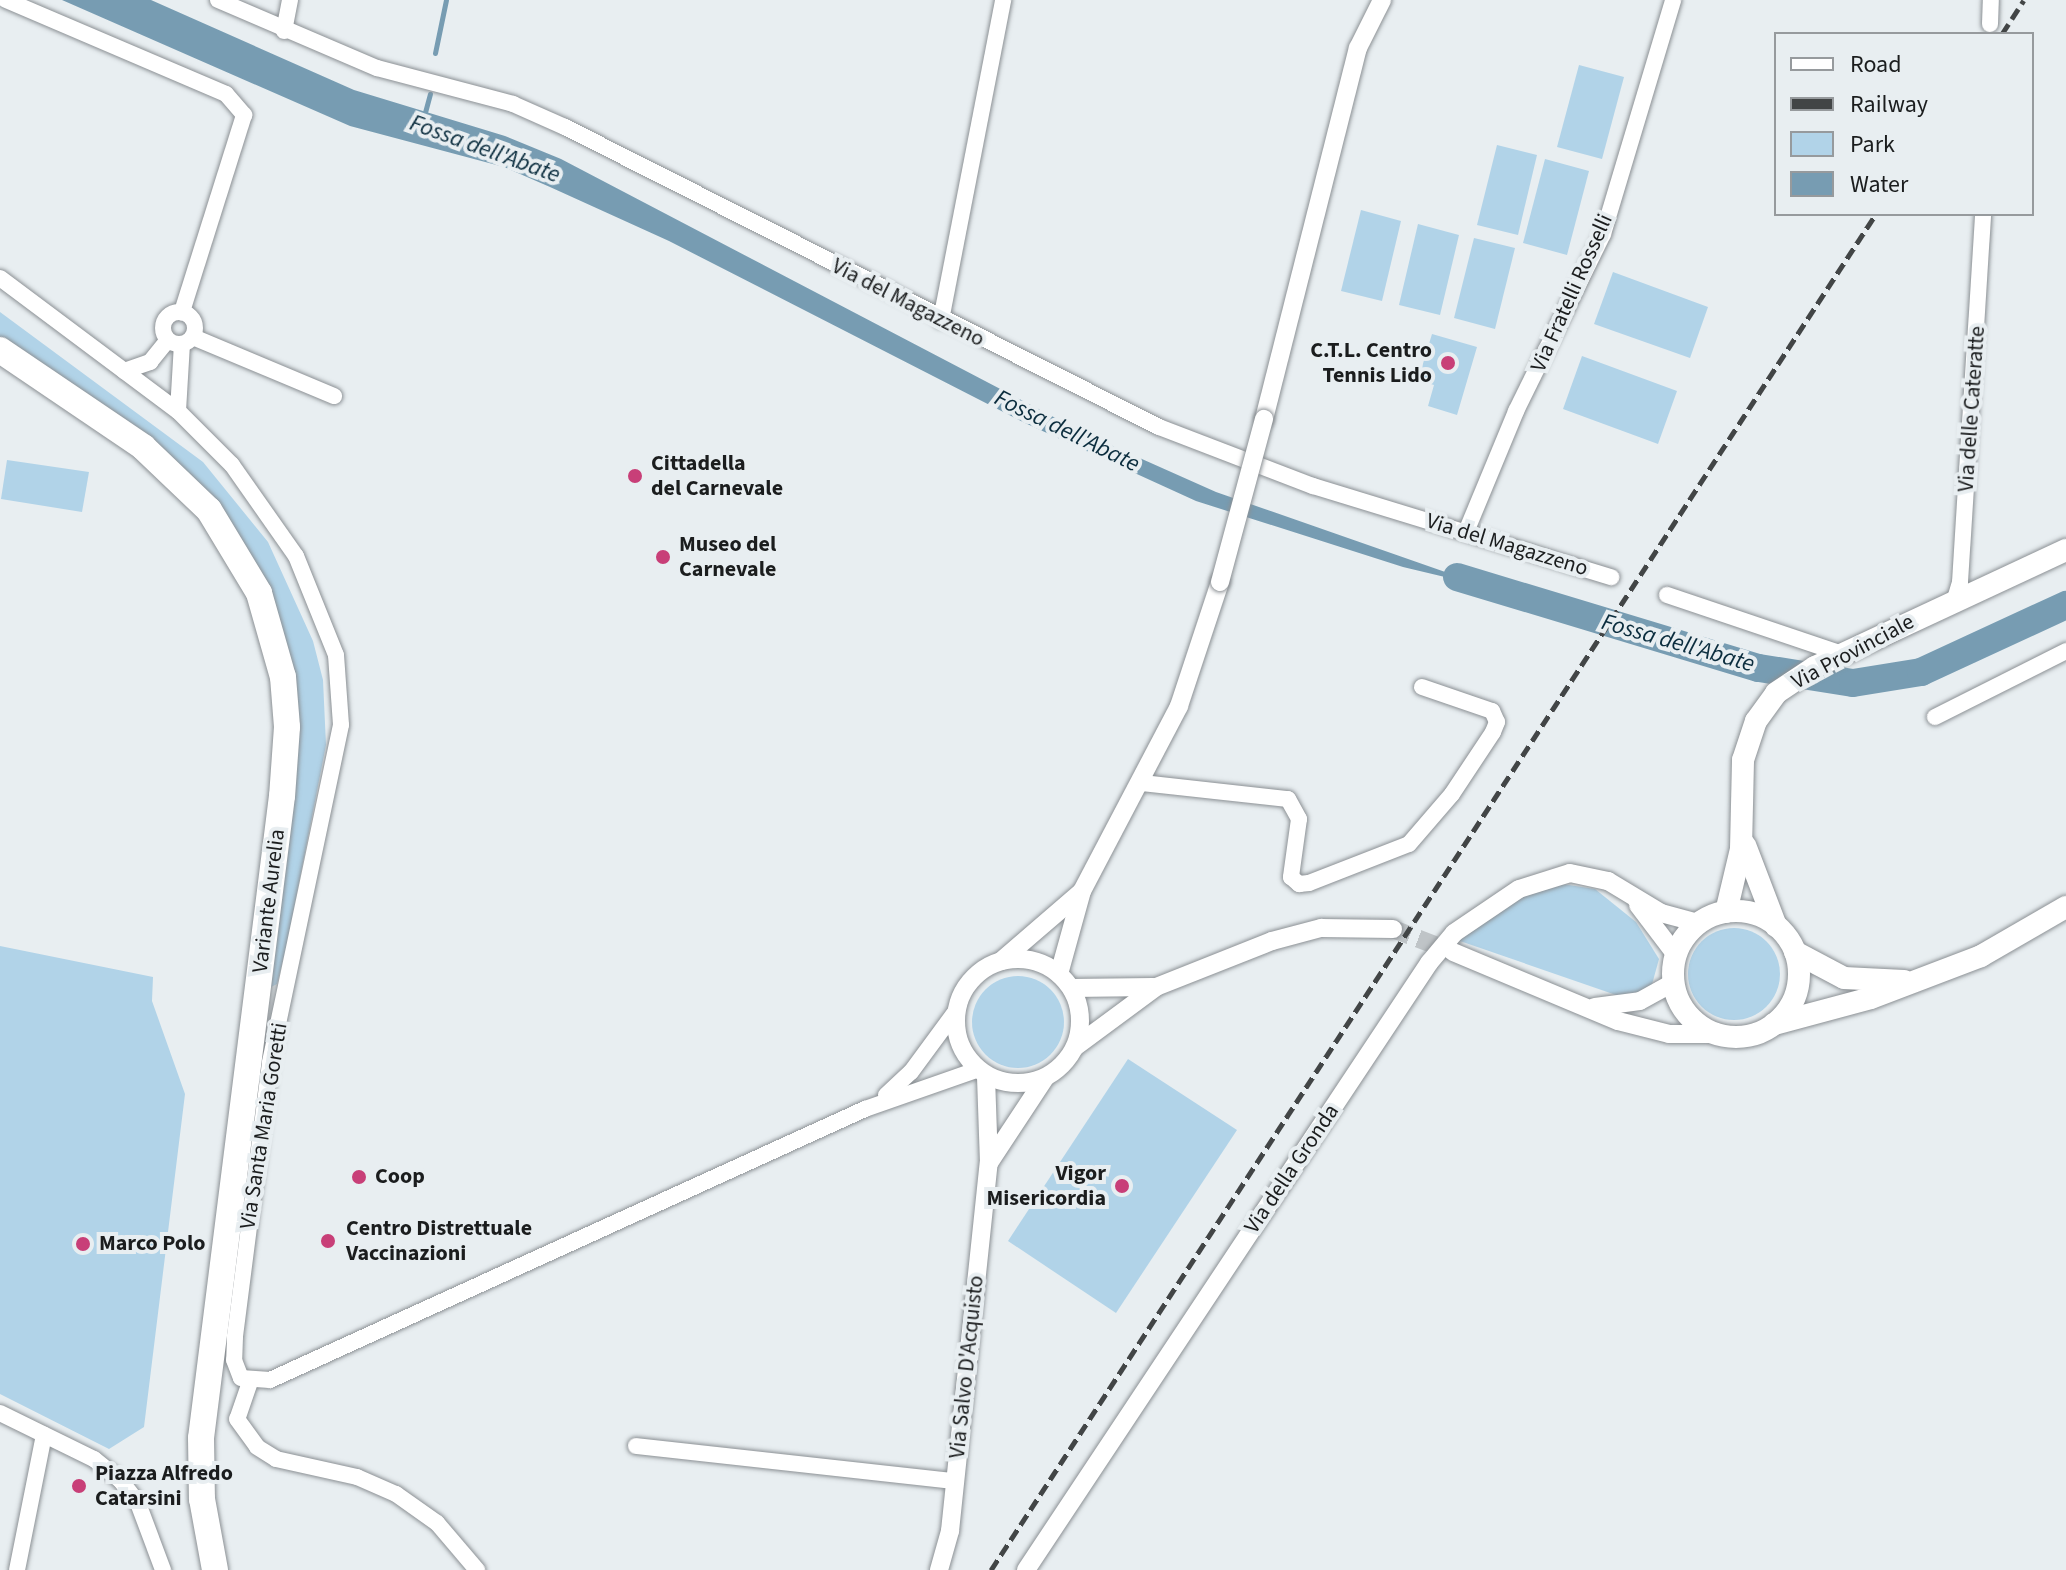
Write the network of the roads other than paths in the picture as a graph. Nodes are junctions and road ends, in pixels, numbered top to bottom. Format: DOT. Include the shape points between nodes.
graph roads {
  1 [pos="6,0"];
  2 [pos="218,0"];
  3 [pos="290,0"];
  4 [pos="1003,0"];
  5 [pos="1382,0"];
  6 [pos="1673,0"];
  7 [pos="1991,0"];
  8 [pos="1990,24"];
  9 [pos="284,31"];
  10 [pos="1983,216"];
  11 [pos="0,278"];
  12 [pos="0,291"];
  13 [pos="182,312"];
  14 [pos="43,315"];
  15 [pos="941,320"];
  16 [pos="181,340"];
  17 [pos="0,350"];
  18 [pos="0,369"];
  19 [pos="124,371"];
  20 [pos="334,396"];
  21 [pos="178,411"];
  22 [pos="1466,532"];
  23 [pos="2066,550"];
  24 [pos="1611,577"];
  25 [pos="1667,595"];
  26 [pos="1954,602"];
  27 [pos="2066,651"];
  28 [pos="1842,654"];
  29 [pos="1422,687"];
  30 [pos="1935,717"];
  31 [pos="1142,783"];
  32 [pos="1742,835"];
  33 [pos="1082,891"];
  34 [pos="1628,894"];
  35 [pos="2066,907"];
  36 [pos="1726,912"];
  37 [pos="1699,923"];
  38 [pos="1776,926"];
  39 [pos="1393,929"];
  40 [pos="1453,952"];
  41 [pos="1795,952"];
  42 [pos="1676,955"];
  43 [pos="1001,961"];
  44 [pos="1065,981"];
  45 [pos="1674,982"];
  46 [pos="1909,982"];
  47 [pos="1156,987"];
  48 [pos="1592,1007"];
  49 [pos="956,1011"];
  50 [pos="1774,1024"];
  51 [pos="1717,1034"];
  52 [pos="1075,1047"];
  53 [pos="982,1072"];
  54 [pos="1045,1078"];
  55 [pos="865,1109"];
  56 [pos="989,1163"];
  57 [pos="250,1382"];
  58 [pos="0,1413"];
  59 [pos="44,1435"];
  60 [pos="636,1446"];
  61 [pos="955,1481"];
  62 [pos="17,1570"];
  63 [pos="163,1570"];
  64 [pos="198,1570"];
  65 [pos="215,1570"];
  66 [pos="477,1570"];
  67 [pos="939,1570"];
  68 [pos="1026,1570"];
  1 -- 13 [label="street" via="226,94 244,115"];
  2 -- 9 [label="street, Via del Magazzeno"];
  3 -- 9 [label="street"];
  4 -- 15 [label="street"];
  5 -- 31 [label="street, bridge" via="1358,48 1264,419 1191,677"];
  6 -- 22 [label="street, Via Fratelli Rosselli" via="1603,234 1516,411"];
  7 -- 8 [label="street"];
  9 -- 15 [label="street, Via del Magazzeno" via="377,68 513,104 555,122"];
  10 -- 26 [label="street, Via delle Cateratte" via="1961,567"];
  11 -- 14 [label="street, Via Santa Maria Goretti"];
  12 -- 14 [label="street, Via Santa Maria Goretti"];
  13 -- 16 [label="street" via="194,322"];
  13 -- 16 [label="street" via="164,321"];
  14 -- 19 [label="street, Via Santa Maria Goretti"];
  15 -- 22 [label="street, Via del Magazzeno" via="1159,427 1313,486"];
  16 -- 19 [label="street" via="150,362"];
  16 -- 20 [label="street"];
  16 -- 21 [label="street"];
  17 -- 65 [label="highway, Variante Aurelia" via="143,447 209,510 259,593 283,677 287,727 282,796 201,1438 202,1499"];
  18 -- 64 [label="highway, Variante Aurelia" via="143,469 194,518 238,587 267,679 270,739 264,808 186,1421 185,1491"];
  19 -- 21 [label="street, Via Santa Maria Goretti"];
  21 -- 57 [label="street, Via Santa Maria Goretti" via="232,465 290,547 331,638 342,698 262,1124 234,1360 238,1375"];
  22 -- 24 [label="street, Via del Magazzeno"];
  23 -- 26 [label="main road, Via Provinciale"];
  25 -- 28 [label="street"];
  26 -- 28 [label="main road, Via Provinciale"];
  27 -- 30 [label="street"];
  28 -- 32 [label="main road, Via Provinciale" via="1776,693 1756,721 1743,760"];
  29 -- 31 [label="street" via="1492,711 1497,722 1493,732 1452,794 1409,844 1309,883 1299,884 1291,877 1299,819 1288,799"];
  31 -- 33 [label="street"];
  32 -- 36 [label="main road, Via Provinciale"];
  32 -- 38 [label="main road, Via Provinciale"];
  33 -- 43 [label="street"];
  33 -- 44 [label="street"];
  34 -- 37 [label="street, Via della Gronda" via="1661,913"];
  34 -- 42 [label="street, Via della Gronda"];
  34 -- 68 [label="street, Via della Gronda" via="1591,875 1550,876 1512,893 1446,940"];
  35 -- 46 [label="main road" via="1981,956"];
  36 -- 37 [label="main road"];
  36 -- 38 [label="main road" via="1753,914"];
  37 -- 42 [label="main road"];
  38 -- 41 [label="main road"];
  39 -- 47 [label="street" via="1301,931"];
  40 -- 48 [label="street"];
  41 -- 46 [label="main road" via="1844,978"];
  41 -- 50 [label="main road" via="1799,967 1794,999"];
  42 -- 45 [label="main road"];
  43 -- 44 [label="street" via="1021,959"];
  43 -- 49 [label="street" via="970,981"];
  44 -- 47 [label="street"];
  44 -- 52 [label="street" via="1080,1017"];
  45 -- 48 [label="street" via="1624,1006"];
  45 -- 51 [label="main road" via="1688,1014"];
  46 -- 50 [label="main road" via="1805,1019"];
  47 -- 52 [label="street"];
  48 -- 51 [label="street" via="1618,1021 1669,1034"];
  49 -- 53 [label="street" via="962,1049"];
  49 -- 55 [label="street" via="911,1072"];
  50 -- 51 [label="main road" via="1747,1036"];
  52 -- 54 [label="street"];
  53 -- 54 [label="street" via="1015,1084"];
  53 -- 55 [label="street"];
  53 -- 56 [label="street, Via Salvo D'Acquisto"];
  54 -- 56 [label="street, Via Salvo D'Acquisto"];
  55 -- 57 [label="street" via="270,1380"];
  56 -- 61 [label="street, Via Salvo D'Acquisto"];
  57 -- 66 [label="street" via="237,1415 252,1443 276,1459 357,1477 396,1494 437,1523"];
  58 -- 59 [label="street"];
  59 -- 62 [label="street"];
  59 -- 63 [label="street" via="108,1468 131,1492"];
  60 -- 61 [label="street"];
  61 -- 67 [label="street, Via Salvo D'Acquisto"];
}
